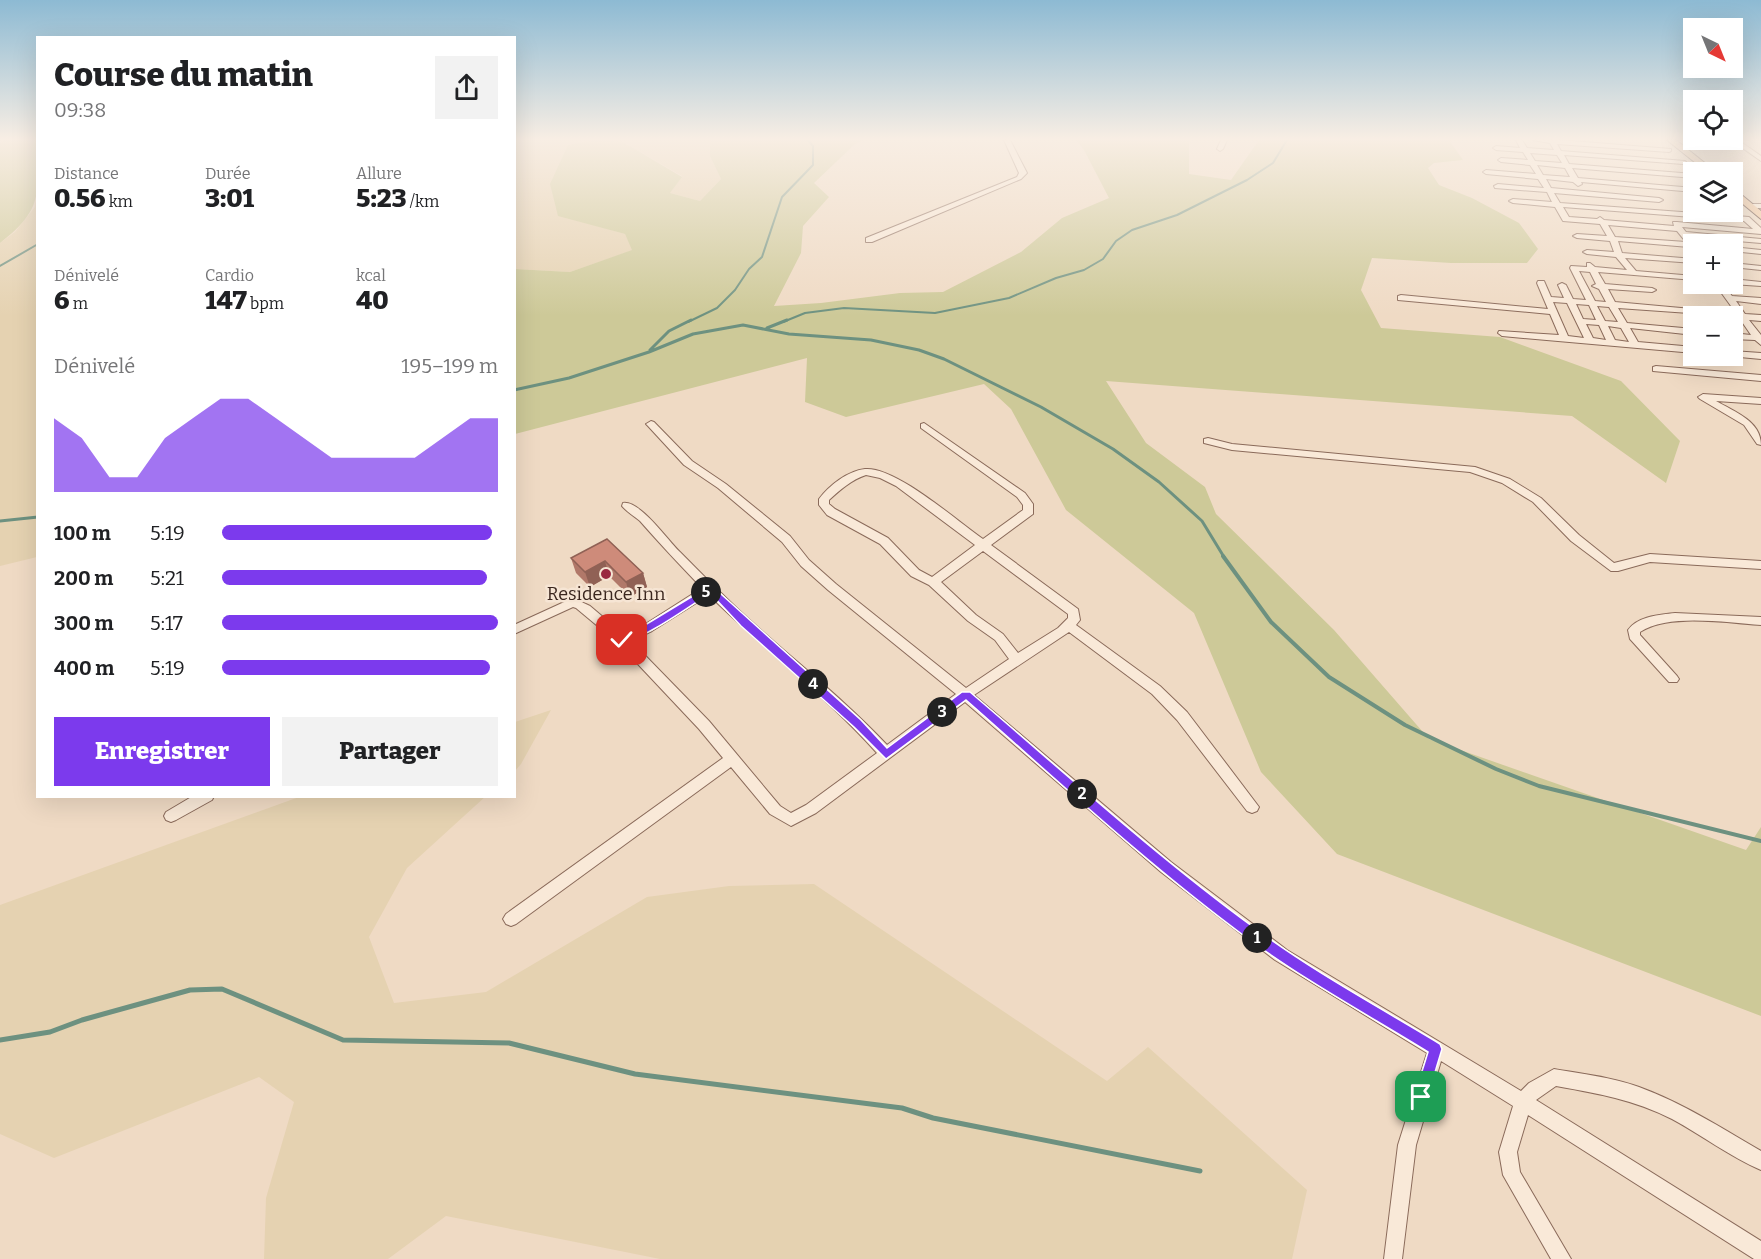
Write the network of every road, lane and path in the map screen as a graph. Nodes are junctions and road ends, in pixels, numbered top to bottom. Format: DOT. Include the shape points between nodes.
graph roads {
  1 [pos="969,199"];
  2 [pos="1536,199"];
  3 [pos="1552,199"];
  4 [pos="1587,199"];
  5 [pos="1645,199"];
  6 [pos="1659,200"];
  7 [pos="1743,200"];
  8 [pos="1513,201"];
  9 [pos="1539,203"];
  10 [pos="1557,205"];
  11 [pos="1750,206"];
  12 [pos="1761,206"];
  13 [pos="1594,208"];
  14 [pos="1543,213"];
  15 [pos="1669,213"];
  16 [pos="1761,216"];
  17 [pos="1602,223"];
  18 [pos="1680,229"];
  19 [pos="1761,232"];
  20 [pos="1684,234"];
  21 [pos="1577,236"];
  22 [pos="1613,239"];
  23 [pos="869,240"];
  24 [pos="1761,241"];
  25 [pos="1683,245"];
  26 [pos="1743,250"];
  27 [pos="1761,252"];
  28 [pos="1619,254"];
  29 [pos="1683,260"];
  30 [pos="1743,266"];
  31 [pos="1761,268"];
  32 [pos="1592,269"];
  33 [pos="1637,273"];
  34 [pos="1683,277"];
  35 [pos="1743,282"];
  36 [pos="1541,283"];
  37 [pos="1761,284"];
  38 [pos="1562,285"];
  39 [pos="1581,285"];
  40 [pos="1602,286"];
  41 [pos="1726,294"];
  42 [pos="1401,298"];
  43 [pos="1548,298"];
  44 [pos="1729,298"];
  45 [pos="1569,301"];
  46 [pos="1761,301"];
  47 [pos="1590,302"];
  48 [pos="1612,304"];
  49 [pos="1735,306"];
  50 [pos="1683,311"];
  51 [pos="1553,312"];
  52 [pos="1743,316"];
  53 [pos="1743,317"];
  54 [pos="1761,318"];
  55 [pos="1580,321"];
  56 [pos="1602,322"];
  57 [pos="1623,325"];
  58 [pos="1683,331"];
  59 [pos="1502,333"];
  60 [pos="1743,338"];
  61 [pos="1565,339"];
  62 [pos="1760,340"];
  63 [pos="1590,341"];
  64 [pos="1612,343"];
  65 [pos="1635,345"];
  66 [pos="1683,349"];
  67 [pos="1743,355"];
  68 [pos="1761,356"];
  69 [pos="1656,369"];
  70 [pos="1761,378"];
  71 [pos="1761,401"];
  72 [pos="1747,423"];
  73 [pos="651,424"];
  74 [pos="1761,425"];
  75 [pos="924,426"];
  76 [pos="1208,441"];
  77 [pos="1761,442"];
  78 [pos="627,506"];
  79 [pos="982,544"];
  80 [pos="1761,565"];
  81 [pos="933,582"];
  82 [pos="711,588"];
  83 [pos="1761,621"];
  84 [pos="1068,625"];
  85 [pos="516,629"];
  86 [pos="622,640"];
  87 [pos="1017,660"];
  88 [pos="1673,679"];
  89 [pos="966,694"];
  90 [pos="886,754"];
  91 [pos="732,759"];
  92 [pos="203,798"];
  93 [pos="1252,807"];
  94 [pos="171,816"];
  95 [pos="511,919"];
  96 [pos="1436,1049"];
  97 [pos="1522,1102"];
  98 [pos="1761,1161"];
  99 [pos="1761,1252"];
  100 [pos="1393,1259"];
  101 [pos="1562,1259"];
  1 -- 23 [label="street"];
  2 -- 9 [label="street"];
  3 -- 10 [label="street"];
  4 -- 13 [label="street"];
  5 -- 6 [label="street"];
  6 -- 15 [label="street"];
  7 -- 11 [label="main road"];
  8 -- 9 [label="street"];
  9 -- 10 [label="street"];
  9 -- 14 [label="street"];
  10 -- 13 [label="street"];
  10 -- 17 [label="street" via="1566,219"];
  11 -- 12 [label="street"];
  11 -- 16 [label="main road"];
  13 -- 15 [label="street"];
  13 -- 17 [label="street"];
  15 -- 18 [label="street"];
  15 -- 19 [label="street" via="1746,219"];
  17 -- 18 [label="street"];
  17 -- 22 [label="street"];
  18 -- 19 [label="street"];
  18 -- 20 [label="street"];
  18 -- 24 [label="street"];
  21 -- 22 [label="street"];
  22 -- 25 [label="street"];
  22 -- 28 [label="street"];
  26 -- 27 [label="street"];
  28 -- 29 [label="street"];
  28 -- 32 [label="street" via="1587,255"];
  28 -- 33 [label="street"];
  30 -- 31 [label="street"];
  32 -- 33 [label="street"];
  32 -- 39 [label="street" via="1574,268"];
  32 -- 40 [label="street"];
  33 -- 34 [label="street"];
  33 -- 40 [label="street" via="1652,290"];
  35 -- 37 [label="street"];
  36 -- 43 [label="street"];
  38 -- 45 [label="street"];
  39 -- 40 [label="street"];
  39 -- 47 [label="street"];
  40 -- 48 [label="street"];
  41 -- 44 [label="street"];
  42 -- 51 [label="street"];
  43 -- 45 [label="street"];
  43 -- 51 [label="street"];
  44 -- 46 [label="street"];
  44 -- 49 [label="street"];
  45 -- 47 [label="street"];
  45 -- 55 [label="street"];
  47 -- 48 [label="street"];
  47 -- 56 [label="street"];
  48 -- 50 [label="street"];
  48 -- 57 [label="street"];
  51 -- 61 [label="street"];
  52 -- 54 [label="street"];
  53 -- 62 [label="street"];
  55 -- 56 [label="street"];
  55 -- 63 [label="street"];
  56 -- 57 [label="street"];
  56 -- 64 [label="street"];
  57 -- 58 [label="street"];
  57 -- 65 [label="street"];
  59 -- 61 [label="street"];
  60 -- 62 [label="street"];
  61 -- 63 [label="street"];
  63 -- 64 [label="street"];
  64 -- 65 [label="street"];
  65 -- 66 [label="street"];
  67 -- 68 [label="street"];
  69 -- 70 [label="street"];
  71 -- 72 [label="street" via="1702,397"];
  72 -- 74 [label="street"];
  72 -- 77 [label="street"];
  73 -- 89 [label="street" via="688,463 786,539 832,587"];
  75 -- 79 [label="street" via="1028,504 1029,512"];
  76 -- 80 [label="street" via="1232,447 1471,469 1506,482 1537,500 1611,567 1650,558"];
  78 -- 82 [label="street"];
  79 -- 81 [label="street"];
  79 -- 81 [label="street" via="882,475 855,474 824,499 831,512 884,542 915,573"];
  79 -- 84 [label="street" via="1074,612 1074,620"];
  81 -- 87 [label="street" via="999,637"];
  82 -- 86 [label="street"];
  82 -- 90 [label="street" via="858,723"];
  83 -- 88 [label="street" via="1690,618 1638,625 1634,636"];
  84 -- 87 [label="street"];
  84 -- 93 [label="street" via="1156,690 1182,716"];
  85 -- 86 [label="street" via="573,602 585,607"];
  86 -- 91 [label="street"];
  87 -- 89 [label="street"];
  89 -- 90 [label="street"];
  89 -- 96 [label="street" via="1166,867 1251,934"];
  90 -- 91 [label="street" via="812,809 791,819 775,810"];
  91 -- 95 [label="street"];
  92 -- 94 [label="street"];
  96 -- 97 [label="street"];
  96 -- 100 [label="street" via="1407,1144"];
  97 -- 98 [label="street" via="1554,1077 1605,1087 1647,1098"];
  97 -- 99 [label="street"];
  97 -- 101 [label="street" via="1508,1152 1509,1167"];
}
